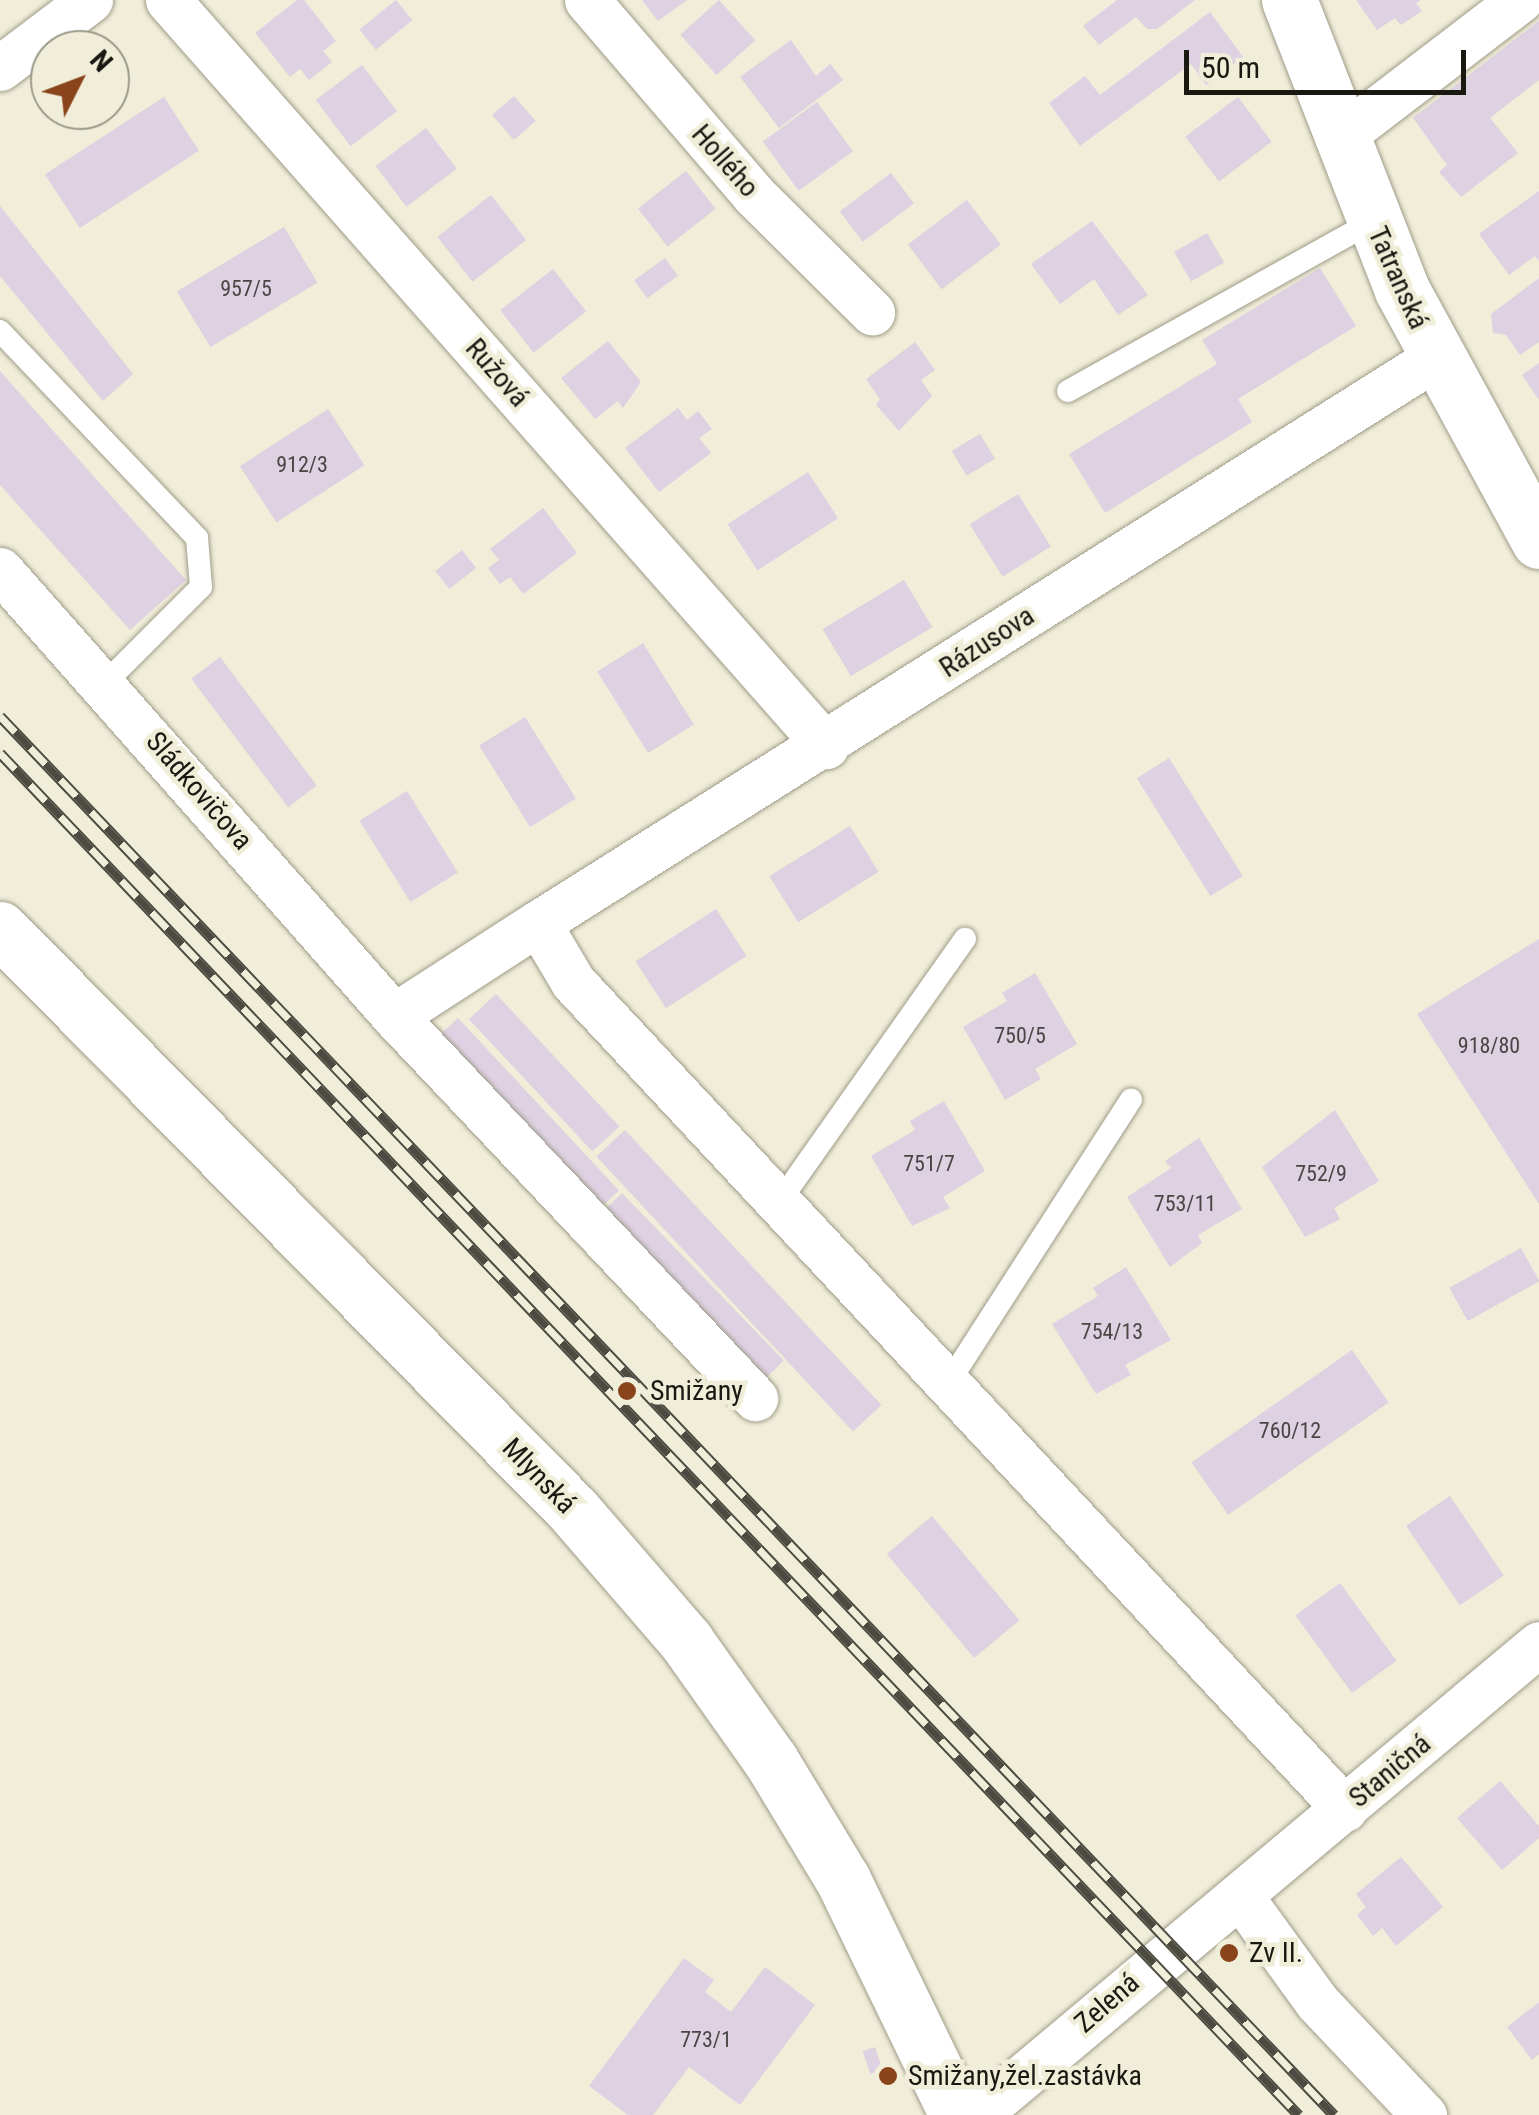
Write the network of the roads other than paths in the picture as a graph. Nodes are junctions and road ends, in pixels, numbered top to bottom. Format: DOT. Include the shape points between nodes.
graph roads {
  1 [pos="90,0"];
  2 [pos="168,0"];
  3 [pos="587,0"];
  4 [pos="1289,0"];
  5 [pos="1520,0"];
  6 [pos="0,68"];
  7 [pos="1338,139"];
  8 [pos="1372,222"];
  9 [pos="872,312"];
  10 [pos="0,332"];
  11 [pos="1435,358"];
  12 [pos="1068,391"];
  13 [pos="1539,541"];
  14 [pos="0,570"];
  15 [pos="105,683"];
  16 [pos="826,746"];
  17 [pos="538,923"];
  18 [pos="0,929"];
  19 [pos="966,939"];
  20 [pos="394,1016"];
  21 [pos="1131,1100"];
  22 [pos="780,1201"];
  23 [pos="948,1382"];
  24 [pos="754,1398"];
  25 [pos="1539,1644"];
  26 [pos="1345,1809"];
  27 [pos="1242,1897"];
  28 [pos="957,2115"];
  29 [pos="977,2115"];
  30 [pos="1424,2115"];
  1 -- 6 [label="street"];
  2 -- 16 [label="street, Ružová"];
  3 -- 9 [label="street, Hollého" via="753,194"];
  4 -- 7 [label="street, Tatranská"];
  5 -- 7 [label="street"];
  7 -- 8 [label="street, Tatranská"];
  8 -- 11 [label="street, Tatranská"];
  8 -- 12 [label="lane"];
  10 -- 15 [label="lane" via="196,538 201,587"];
  11 -- 13 [label="street, Tatranská"];
  11 -- 16 [label="street, Rázusova"];
  14 -- 15 [label="street, Sládkovičova"];
  15 -- 20 [label="street, Sládkovičova"];
  16 -- 17 [label="street, Rázusova"];
  17 -- 20 [label="street, Rázusova"];
  17 -- 22 [label="street" via="574,982"];
  18 -- 28 [label="street, Mlynská" via="573,1510 686,1641 771,1762 842,1880"];
  19 -- 22 [label="lane"];
  20 -- 24 [label="street, Sládkovičova"];
  21 -- 23 [label="lane"];
  22 -- 23 [label="street"];
  23 -- 26 [label="street"];
  25 -- 26 [label="street, Staničná"];
  26 -- 27 [label="street, Staničná"];
  27 -- 29 [label="street, Zelená"];
  27 -- 30 [label="street" via="1317,2002"];
}
